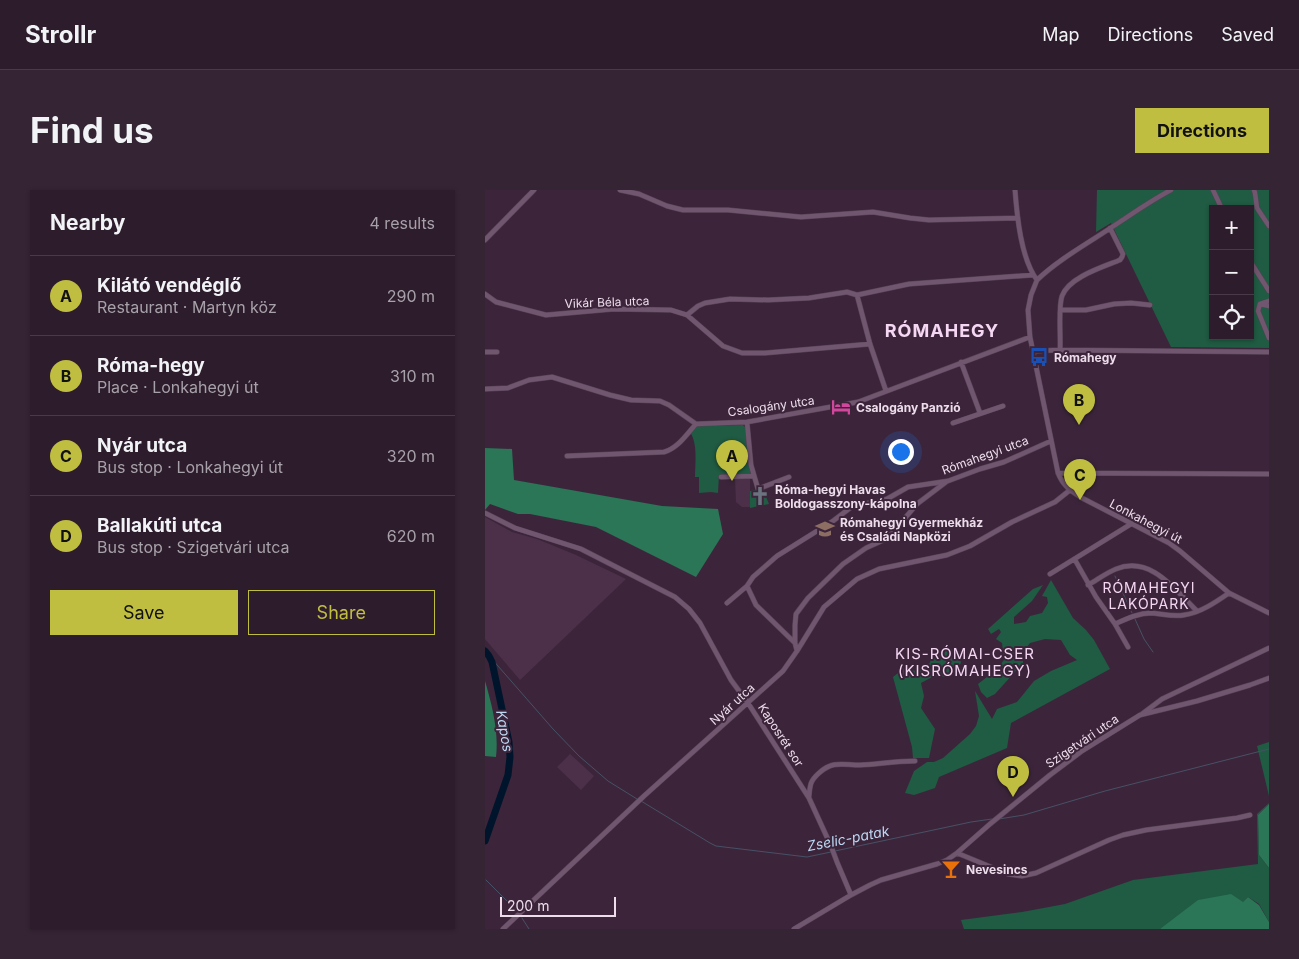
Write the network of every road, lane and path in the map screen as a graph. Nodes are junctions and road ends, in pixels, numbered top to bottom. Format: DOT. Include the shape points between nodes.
graph roads {
  1 [pos="534,190"];
  2 [pos="620,190"];
  3 [pos="1015,190"];
  4 [pos="1171,190"];
  5 [pos="1213,190"];
  6 [pos="1254,190"];
  7 [pos="1220,205"];
  8 [pos="1018,218"];
  9 [pos="1269,226"];
  10 [pos="1110,228"];
  11 [pos="485,240"];
  12 [pos="1254,268"];
  13 [pos="1033,275"];
  14 [pos="1037,280"];
  15 [pos="1269,292"];
  16 [pos="485,294"];
  17 [pos="857,295"];
  18 [pos="1269,301"];
  19 [pos="1261,304"];
  20 [pos="1150,305"];
  21 [pos="1269,306"];
  22 [pos="1061,310"];
  23 [pos="687,315"];
  24 [pos="1030,337"];
  25 [pos="1269,338"];
  26 [pos="870,344"];
  27 [pos="1061,350"];
  28 [pos="1033,351"];
  29 [pos="485,352"];
  30 [pos="497,352"];
  31 [pos="1269,352"];
  32 [pos="961,362"];
  33 [pos="485,389"];
  34 [pos="886,391"];
  35 [pos="1003,406"];
  36 [pos="980,413"];
  37 [pos="747,422"];
  38 [pos="953,423"];
  39 [pos="696,424"];
  40 [pos="1051,442"];
  41 [pos="567,456"];
  42 [pos="1058,474"];
  43 [pos="1269,474"];
  44 [pos="753,476"];
  45 [pos="721,477"];
  46 [pos="789,477"];
  47 [pos="948,481"];
  48 [pos="1070,490"];
  49 [pos="485,512"];
  50 [pos="1131,524"];
  51 [pos="1075,560"];
  52 [pos="1051,574"];
  53 [pos="1089,585"];
  54 [pos="747,586"];
  55 [pos="1229,593"];
  56 [pos="727,603"];
  57 [pos="1197,611"];
  58 [pos="1269,614"];
  59 [pos="1115,624"];
  60 [pos="795,643"];
  61 [pos="1128,646"];
  62 [pos="1269,648"];
  63 [pos="797,651"];
  64 [pos="1269,678"];
  65 [pos="748,703"];
  66 [pos="1140,715"];
  67 [pos="915,761"];
  68 [pos="809,798"];
  69 [pos="1250,815"];
  70 [pos="957,853"];
  71 [pos="851,895"];
  72 [pos="503,929"];
  73 [pos="795,929"];
  1 -- 11 [label="street"];
  2 -- 8 [label="street" via="683,210 728,210 801,217 873,212 929,220"];
  3 -- 8 [label="street"];
  4 -- 10 [label="street"];
  5 -- 7 [label="street"];
  6 -- 9 [label="street" via="1257,208"];
  8 -- 13 [label="street"];
  10 -- 14 [label="street"];
  10 -- 22 [label="street" via="1122,257 1070,284 1062,295"];
  12 -- 15 [label="street"];
  13 -- 14 [label="street"];
  13 -- 17 [label="street" via="909,284"];
  14 -- 24 [label="street, Lonkahegyi út" via="1029,310"];
  16 -- 23 [label="street, Vikár Béla utca" via="496,302 546,314 614,309 671,310"];
  17 -- 23 [label="street" via="847,292 809,298 730,299 705,303"];
  17 -- 26 [label="street"];
  18 -- 19 [label="street"];
  19 -- 21 [label="street"];
  19 -- 25 [label="street" via="1258,311"];
  20 -- 22 [label="street" via="1114,304 1086,310"];
  22 -- 27 [label="street"];
  23 -- 26 [label="street, Vikár Béla utca" via="723,346 742,353"];
  24 -- 28 [label="street, Lonkahegyi út"];
  24 -- 32 [label="street, Csalogány utca"];
  26 -- 34 [label="street"];
  27 -- 28 [label="street"];
  27 -- 31 [label="street"];
  28 -- 40 [label="street, Lonkahegyi út"];
  29 -- 30 [label="street"];
  32 -- 34 [label="street, Csalogány utca"];
  32 -- 36 [label="street"];
  33 -- 39 [label="street" via="508,388 529,380 552,377 631,400 659,400"];
  34 -- 37 [label="street, Csalogány utca" via="858,402"];
  35 -- 36 [label="street"];
  36 -- 38 [label="street"];
  37 -- 39 [label="street, Csalogány utca"];
  37 -- 44 [label="street"];
  39 -- 41 [label="street" via="677,446 664,452"];
  40 -- 42 [label="street, Lonkahegyi út"];
  40 -- 47 [label="street, Rómahegyi utca"];
  42 -- 43 [label="street"];
  42 -- 48 [label="street, Lonkahegyi út"];
  44 -- 45 [label="street"];
  44 -- 46 [label="street" via="758,489"];
  47 -- 54 [label="street, Rómahegyi utca" via="908,487 877,502 850,508 777,556"];
  47 -- 60 [label="street" via="917,504 888,538 843,564 807,598 797,614"];
  48 -- 50 [label="street, Lonkahegyi út"];
  48 -- 63 [label="street, Nyár utca" via="1055,502 955,552 879,569 857,579 824,607"];
  49 -- 65 [label="street, Kaposrét sor" via="515,528 581,548 675,597 700,623 731,680"];
  50 -- 51 [label="street"];
  50 -- 55 [label="street, Lonkahegyi út" via="1180,551"];
  51 -- 52 [label="street"];
  51 -- 53 [label="street"];
  53 -- 57 [label="street" via="1116,569 1144,567 1161,576"];
  53 -- 59 [label="street"];
  54 -- 56 [label="street, Rómahegyi utca"];
  54 -- 60 [label="street" via="756,605"];
  55 -- 57 [label="street"];
  55 -- 58 [label="street, Lonkahegyi út"];
  57 -- 59 [label="street" via="1177,616 1139,614"];
  59 -- 61 [label="street"];
  60 -- 63 [label="street"];
  62 -- 66 [label="street" via="1162,699"];
  63 -- 65 [label="street, Nyár utca" via="783,671"];
  64 -- 66 [label="street, Szigetvári utca"];
  65 -- 68 [label="street, Kaposrét sor"];
  65 -- 72 [label="street, Nyár utca"];
  66 -- 70 [label="street, Szigetvári utca" via="1050,775"];
  67 -- 68 [label="street" via="829,765 814,777"];
  68 -- 71 [label="street, Kaposrét sor"];
  69 -- 70 [label="street" via="1123,835 1022,876 1008,874"];
  70 -- 71 [label="street, Szigetvári utca" via="937,864 881,880"];
  71 -- 73 [label="street, Szigetvári utca"];
}
